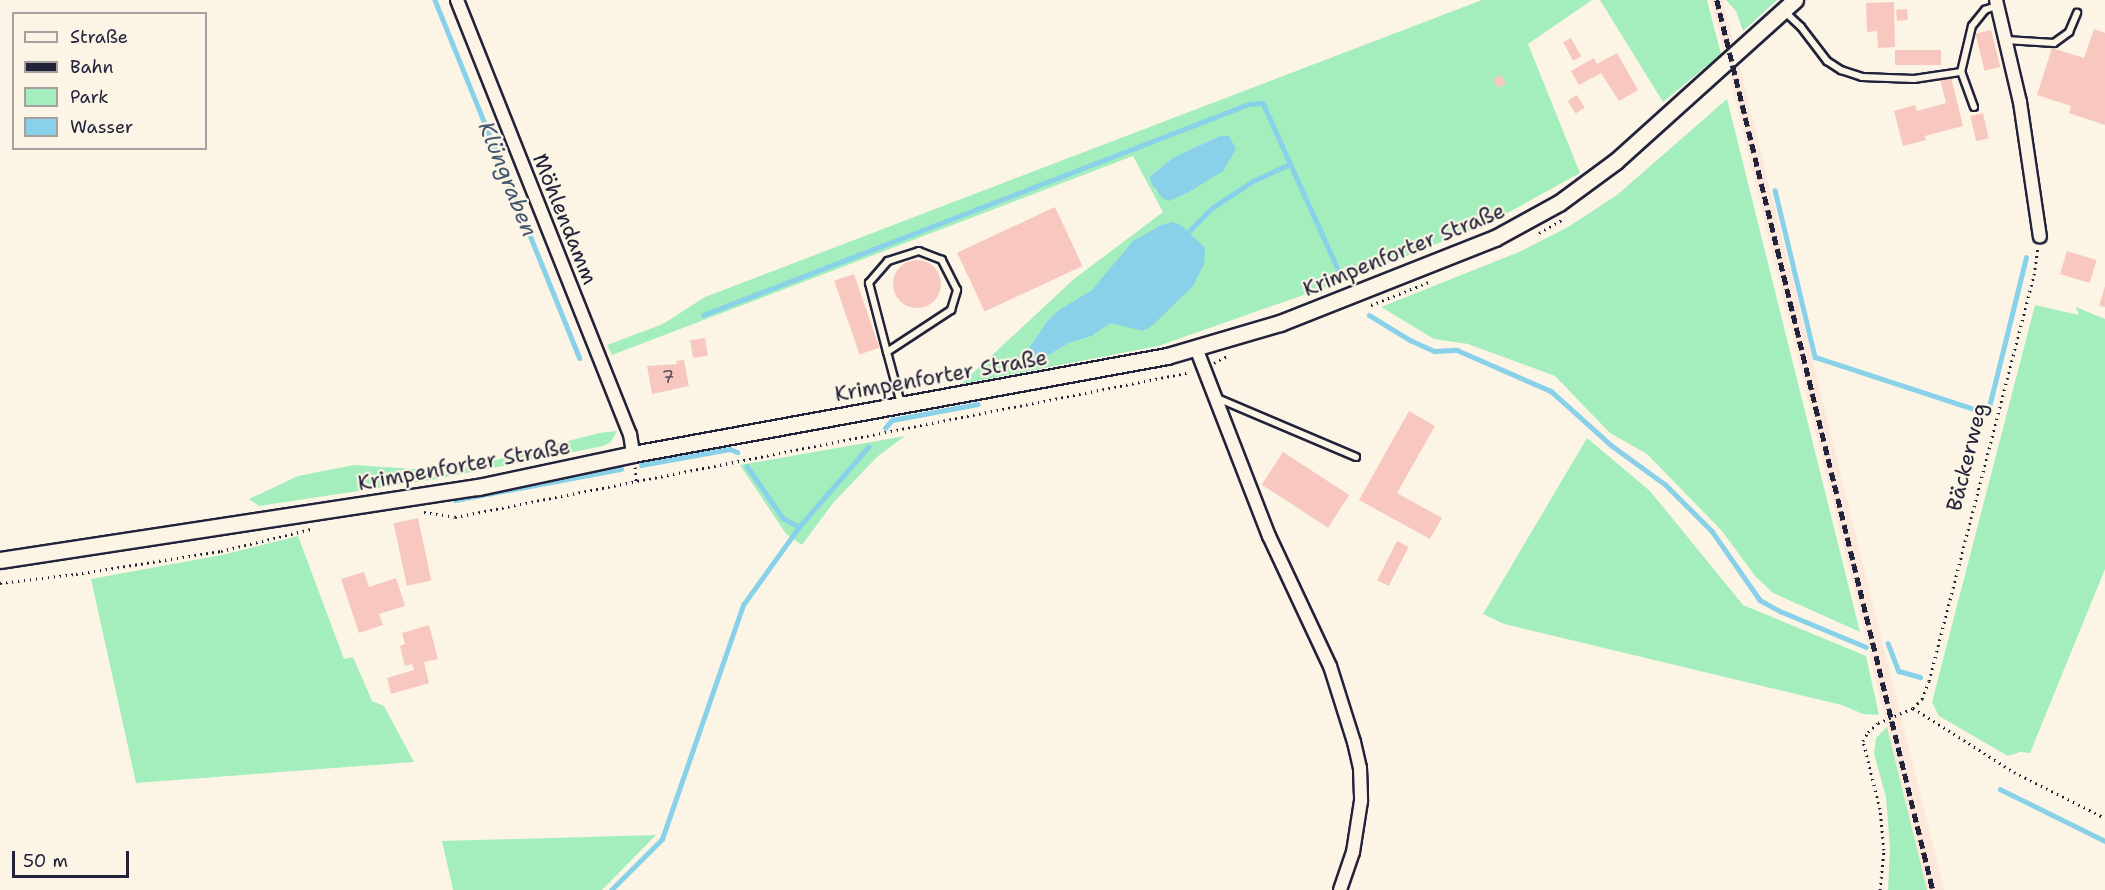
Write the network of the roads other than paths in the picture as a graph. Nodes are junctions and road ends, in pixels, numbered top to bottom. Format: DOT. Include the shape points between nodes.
graph roads {
  1 [pos="457,0"];
  2 [pos="1795,0"];
  3 [pos="1997,2"];
  4 [pos="1784,11"];
  5 [pos="2077,13"];
  6 [pos="2006,40"];
  7 [pos="1962,72"];
  8 [pos="1974,107"];
  9 [pos="2040,237"];
  10 [pos="1196,348"];
  11 [pos="887,352"];
  12 [pos="1213,397"];
  13 [pos="901,405"];
  14 [pos="633,454"];
  15 [pos="1356,458"];
  16 [pos="0,560"];
  17 [pos="1340,890"];
  1 -- 14 [label="street, Möhlendamm" via="630,434"];
  2 -- 4 [label="street, Krimpenforter Straße"];
  3 -- 6 [label="street"];
  3 -- 7 [label="lane" via="1972,26"];
  4 -- 7 [label="lane" via="1802,27 1827,61 1841,70 1862,76 1914,79"];
  4 -- 10 [label="street, Krimpenforter Straße" via="1616,161 1528,222 1280,323"];
  5 -- 6 [label="lane" via="2069,32 2055,43"];
  6 -- 9 [label="street" via="2020,102"];
  7 -- 8 [label="lane"];
  10 -- 12 [label="street"];
  10 -- 13 [label="street, Krimpenforter Straße"];
  11 -- 11 [label="lane" via="869,283 888,261 919,251 942,260 957,290 951,310"];
  11 -- 13 [label="lane"];
  12 -- 15 [label="lane"];
  12 -- 17 [label="street" via="1269,536 1330,666 1354,742 1361,801 1353,852"];
  13 -- 14 [label="street, Krimpenforter Straße"];
  14 -- 16 [label="street, Krimpenforter Straße" via="478,487"];
}
